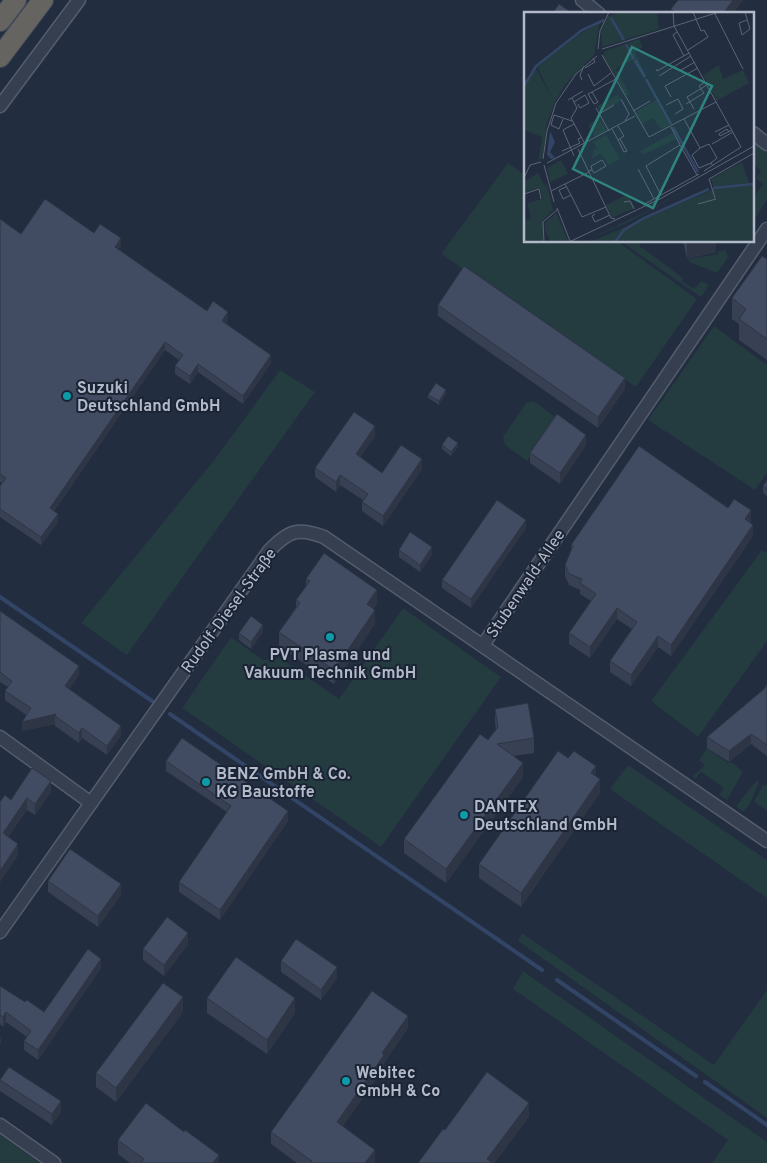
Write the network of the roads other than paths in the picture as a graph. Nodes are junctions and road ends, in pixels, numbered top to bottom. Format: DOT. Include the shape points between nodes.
graph roads {
  1 [pos="16,0"];
  2 [pos="43,0"];
  3 [pos="79,0"];
  4 [pos="582,0"];
  5 [pos="597,12"];
  6 [pos="0,21"];
  7 [pos="0,57"];
  8 [pos="0,106"];
  9 [pos="754,134"];
  10 [pos="767,144"];
  11 [pos="765,235"];
  12 [pos="483,645"];
  13 [pos="0,737"];
  14 [pos="91,803"];
  15 [pos="767,841"];
  16 [pos="0,932"];
  17 [pos="0,1125"];
  18 [pos="54,1163"];
  1 -- 6 [label="highway"];
  2 -- 7 [label="highway"];
  3 -- 8 [label="street"];
  4 -- 5 [label="street"];
  9 -- 10 [label="street"];
  11 -- 12 [label="street, Stubenwald-Allee"];
  12 -- 14 [label="street, Rudolf-Diesel-Straße" via="324,537 308,531 294,532 281,538 269,551"];
  12 -- 15 [label="street, Stubenwald-Allee"];
  13 -- 14 [label="street"];
  14 -- 16 [label="street, Rudolf-Diesel-Straße"];
  17 -- 18 [label="street"];
}
